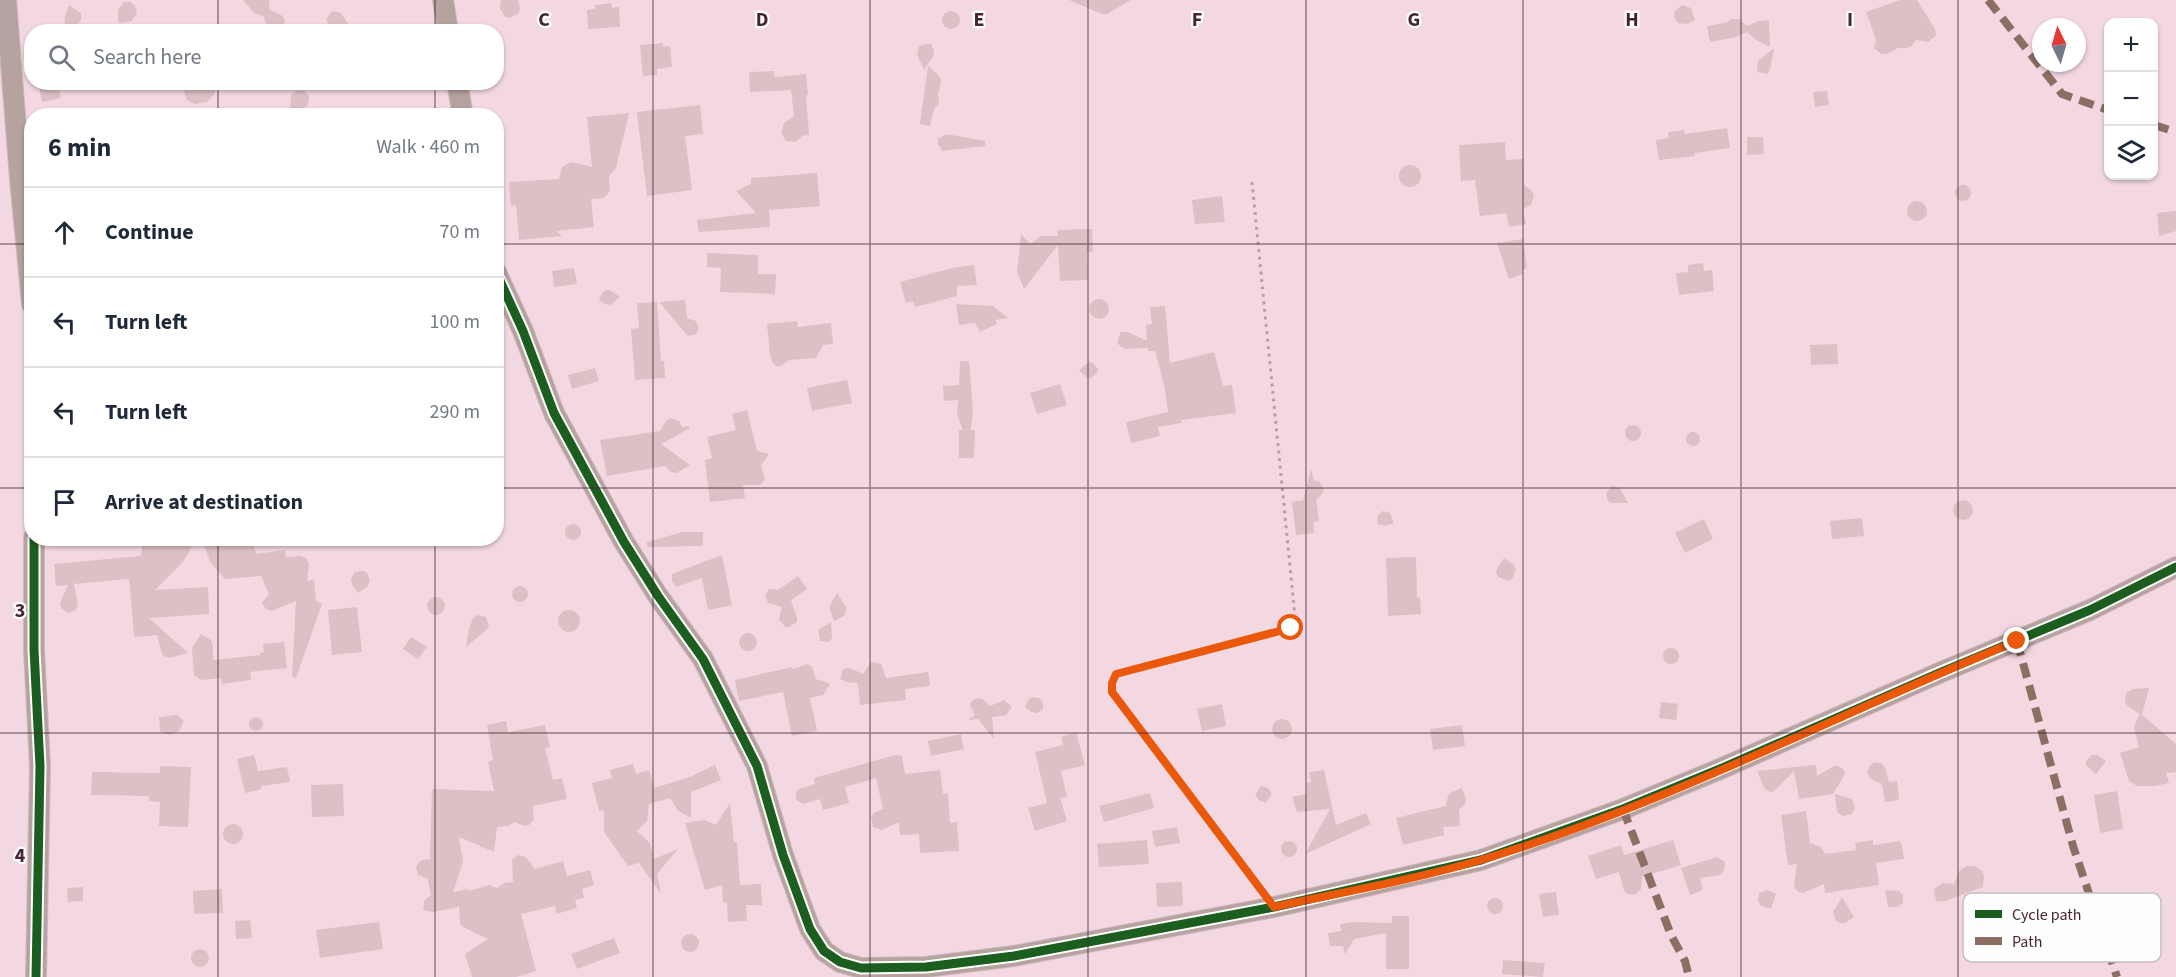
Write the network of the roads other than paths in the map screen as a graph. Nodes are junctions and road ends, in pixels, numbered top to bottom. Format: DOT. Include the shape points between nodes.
graph roads {
  1 [pos="6,0"];
  2 [pos="443,0"];
  3 [pos="447,24"];
  4 [pos="458,90"];
  5 [pos="462,108"];
  6 [pos="24,210"];
  7 [pos="504,289"];
  8 [pos="33,546"];
  9 [pos="2176,567"];
  10 [pos="36,977"];
  1 -- 6 [label="street"];
  2 -- 3 [label="street"];
  4 -- 5 [label="street"];
  7 -- 9 [label="street" via="554,413 624,542 703,659 757,766 810,929 824,951 840,962 861,968 926,967 1014,956 1274,907 1481,860 1633,805 1835,720 2090,610"];
  8 -- 10 [label="street" via="40,766"];
}
